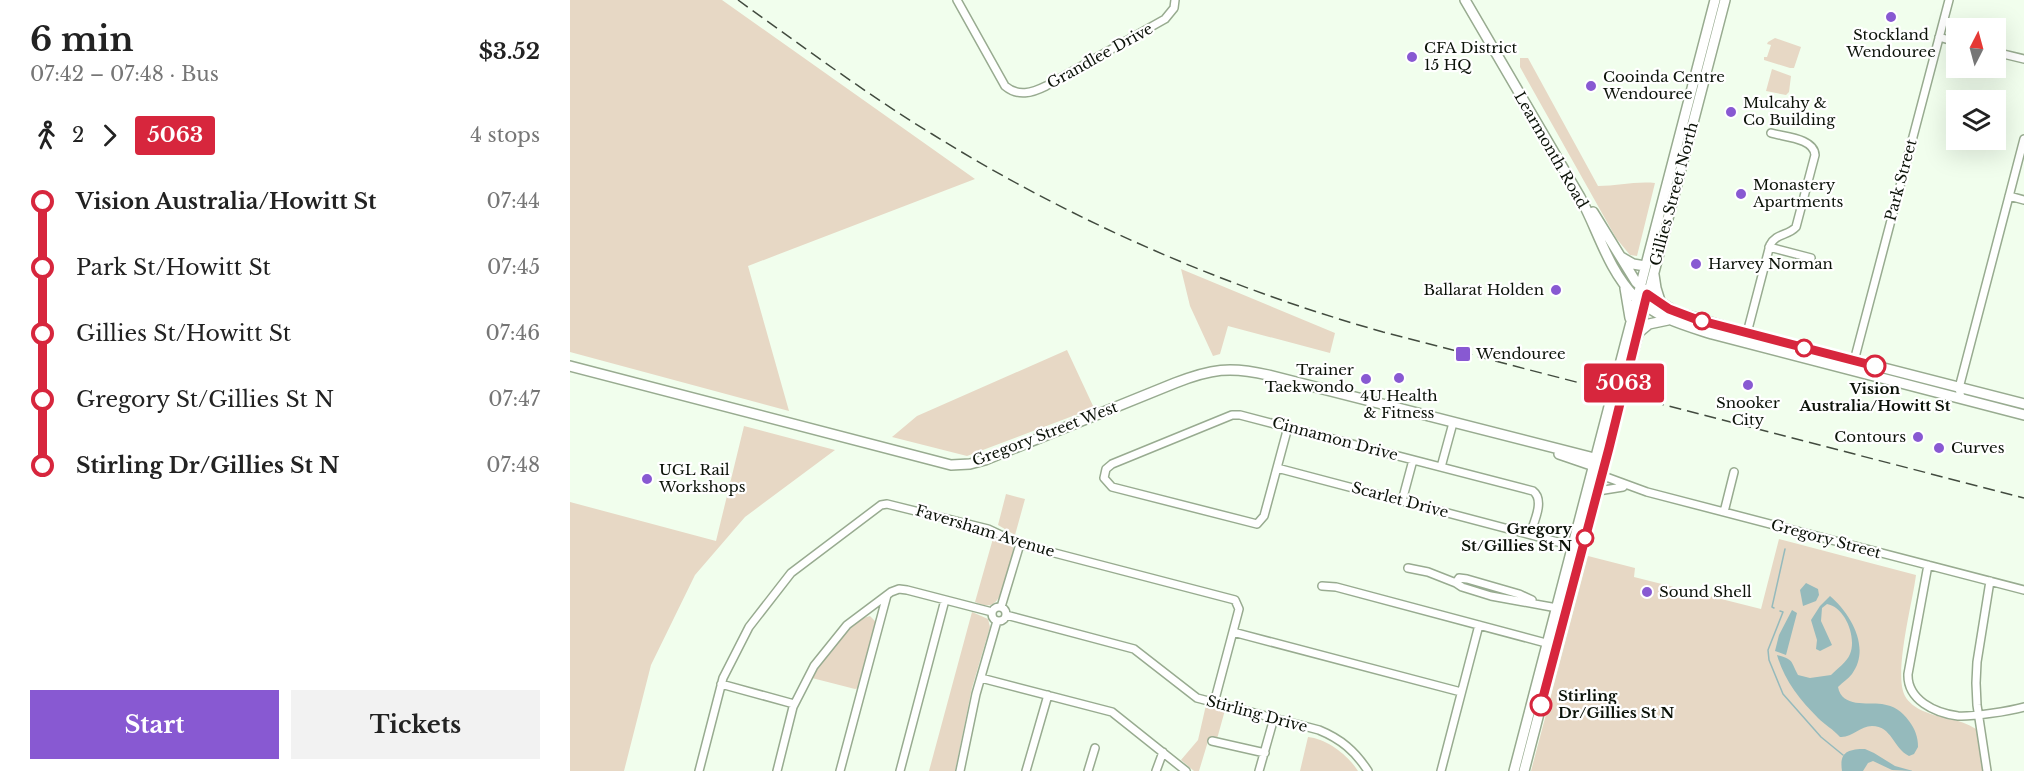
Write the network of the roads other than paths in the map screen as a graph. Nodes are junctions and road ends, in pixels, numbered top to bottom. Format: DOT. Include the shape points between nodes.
graph roads {
  1 [pos="957,0"];
  2 [pos="1175,0"];
  3 [pos="1465,0"];
  4 [pos="1472,0"];
  5 [pos="1715,0"];
  6 [pos="1725,0"];
  7 [pos="1949,0"];
  8 [pos="1939,37"];
  9 [pos="1946,39"];
  10 [pos="1493,43"];
  11 [pos="2006,55"];
  12 [pos="2024,59"];
  13 [pos="1771,133"];
  14 [pos="2024,139"];
  15 [pos="1548,140"];
  16 [pos="2009,196"];
  17 [pos="2024,200"];
  18 [pos="1769,247"];
  19 [pos="1619,256"];
  20 [pos="1811,258"];
  21 [pos="1649,268"];
  22 [pos="1625,285"];
  23 [pos="1644,290"];
  24 [pos="1641,302"];
  25 [pos="1661,304"];
  26 [pos="1668,320"];
  27 [pos="1631,322"];
  28 [pos="1637,334"];
  29 [pos="1746,338"];
  30 [pos="1826,358"];
  31 [pos="1854,361"];
  32 [pos="570,366"];
  33 [pos="1963,389"];
  34 [pos="1961,398"];
  35 [pos="2024,404"];
  36 [pos="2024,415"];
  37 [pos="1453,423"];
  38 [pos="1288,427"];
  39 [pos="1413,460"];
  40 [pos="1594,465"];
  41 [pos="1442,467"];
  42 [pos="1277,468"];
  43 [pos="1604,469"];
  44 [pos="1734,472"];
  45 [pos="1629,487"];
  46 [pos="1598,491"];
  47 [pos="1402,501"];
  48 [pos="1724,512"];
  49 [pos="1530,534"];
  50 [pos="1576,536"];
  51 [pos="1558,541"];
  52 [pos="1020,544"];
  53 [pos="1573,546"];
  54 [pos="1928,566"];
  55 [pos="1408,568"];
  56 [pos="1467,579"];
  57 [pos="1992,582"];
  58 [pos="1456,583"];
  59 [pos="1322,586"];
  60 [pos="1494,586"];
  61 [pos="1465,588"];
  62 [pos="2024,590"];
  63 [pos="887,595"];
  64 [pos="1491,596"];
  65 [pos="945,600"];
  66 [pos="1546,605"];
  67 [pos="1001,607"];
  68 [pos="1557,608"];
  69 [pos="992,612"];
  70 [pos="863,613"];
  71 [pos="1006,615"];
  72 [pos="997,621"];
  73 [pos="879,625"];
  74 [pos="1479,626"];
  75 [pos="1233,632"];
  76 [pos="1552,644"];
  77 [pos="981,678"];
  78 [pos="721,684"];
  79 [pos="1461,692"];
  80 [pos="1048,695"];
  81 [pos="1214,703"];
  82 [pos="794,704"];
  83 [pos="2024,707"];
  84 [pos="1978,714"];
  85 [pos="1274,718"];
  86 [pos="1212,741"];
  87 [pos="1095,748"];
  88 [pos="1163,752"];
  89 [pos="1265,753"];
  90 [pos="699,771"];
  91 [pos="777,771"];
  92 [pos="840,771"];
  93 [pos="900,771"];
  94 [pos="960,771"];
  95 [pos="1026,771"];
  96 [pos="1088,771"];
  97 [pos="1156,771"];
  98 [pos="1186,771"];
  99 [pos="1259,771"];
  100 [pos="1368,771"];
  101 [pos="1441,771"];
  102 [pos="1514,771"];
  103 [pos="1524,771"];
  104 [pos="1987,771"];
  1 -- 2 [label="street, Grandlee Drive" via="1005,86 1021,93 1040,89 1165,19"];
  3 -- 10 [label="main road, Learmonth Road"];
  4 -- 10 [label="main road, Learmonth Road"];
  5 -- 21 [label="main road, Gillies Street North"];
  6 -- 21 [label="main road, Gillies Street North"];
  7 -- 8 [label="street, Park Street"];
  8 -- 9 [label="street"];
  8 -- 31 [label="street, Park Street"];
  10 -- 15 [label="main road, Learmonth Road"];
  11 -- 12 [label="street"];
  13 -- 18 [label="street" via="1809,144 1816,154 1796,227 1775,237"];
  14 -- 16 [label="street"];
  15 -- 19 [label="main road, Learmonth Road"];
  15 -- 22 [label="main road, Learmonth Road"];
  16 -- 17 [label="street"];
  16 -- 33 [label="street" via="1963,374"];
  18 -- 20 [label="street"];
  18 -- 29 [label="street"];
  19 -- 21 [label="main road"];
  19 -- 23 [label="main road, Learmonth Road"];
  21 -- 23 [label="main road, Gillies Street North"];
  21 -- 25 [label="main road"];
  22 -- 24 [label="main road, Learmonth Road"];
  22 -- 27 [label="main road"];
  23 -- 24 [label="main road, Gillies Street North"];
  23 -- 25 [label="main road"];
  24 -- 26 [label="main road, Learmonth Road"];
  24 -- 27 [label="main road, Gillies Street North"];
  24 -- 28 [label="main road, Gillies Street North"];
  25 -- 29 [label="main road"];
  26 -- 28 [label="main road" via="1649,324"];
  26 -- 29 [label="main road, Learmonth Road"];
  27 -- 40 [label="main road, Gillies Street North"];
  28 -- 43 [label="main road, Gillies Street North"];
  29 -- 30 [label="main road"];
  30 -- 31 [label="main road"];
  30 -- 34 [label="main road"];
  31 -- 33 [label="main road"];
  32 -- 37 [label="main road, Gregory Street West" via="951,465 986,460 1218,369 1251,371"];
  33 -- 34 [label="street"];
  33 -- 35 [label="main road"];
  34 -- 36 [label="main road"];
  37 -- 40 [label="main road, Gregory Street West"];
  37 -- 41 [label="street"];
  38 -- 39 [label="street, Cinnamon Drive"];
  38 -- 42 [label="street"];
  38 -- 42 [label="street, Cinnamon Drive" via="1232,415 1112,464 1104,476 1112,487 1254,524 1264,518"];
  39 -- 41 [label="street, Cinnamon Drive"];
  39 -- 47 [label="street"];
  40 -- 43 [label="main road, Gregory Street West"];
  40 -- 50 [label="main road, Gillies Street North"];
  41 -- 49 [label="street, Cinnamon Drive" via="1535,492 1539,501"];
  42 -- 47 [label="street, Scarlet Drive"];
  43 -- 45 [label="street, Gregory Street"];
  43 -- 46 [label="main road, Gillies Street North"];
  44 -- 48 [label="street"];
  45 -- 46 [label="street, Gregory Street"];
  45 -- 48 [label="street, Gregory Street"];
  46 -- 76 [label="main road, Gillies Street North"];
  47 -- 49 [label="street, Scarlet Drive"];
  48 -- 54 [label="street, Gregory Street"];
  49 -- 51 [label="street, Scarlet Drive"];
  50 -- 51 [label="street, Scarlet Drive"];
  50 -- 53 [label="main road, Gillies Street North"];
  51 -- 53 [label="street, Scarlet Drive"];
  52 -- 67 [label="street"];
  52 -- 75 [label="street, Faversham Avenue" via="1237,602"];
  52 -- 78 [label="street, Faversham Avenue" via="988,529 883,505 784,580 745,634"];
  53 -- 68 [label="main road, Gillies Street North"];
  54 -- 57 [label="street, Gregory Street"];
  54 -- 84 [label="street" via="1911,650 1908,687 1927,706 1957,716"];
  55 -- 58 [label="street"];
  56 -- 58 [label="street" via="1459,578"];
  56 -- 60 [label="street"];
  56 -- 61 [label="street"];
  57 -- 62 [label="street, Gregory Street"];
  57 -- 84 [label="street" via="1976,672"];
  58 -- 61 [label="street"];
  59 -- 74 [label="street"];
  60 -- 64 [label="street"];
  60 -- 66 [label="street"];
  61 -- 64 [label="street"];
  63 -- 65 [label="street" via="900,589"];
  63 -- 70 [label="street"];
  63 -- 73 [label="street"];
  64 -- 66 [label="street"];
  65 -- 69 [label="street"];
  65 -- 93 [label="street"];
  66 -- 68 [label="street"];
  67 -- 69 [label="street"];
  67 -- 71 [label="street"];
  68 -- 76 [label="main road, Gillies Street North"];
  69 -- 72 [label="street"];
  70 -- 73 [label="street" via="874,616"];
  70 -- 82 [label="street" via="841,631 819,659"];
  71 -- 72 [label="street"];
  71 -- 81 [label="street, Stirling Drive" via="1134,650 1192,694"];
  72 -- 77 [label="street"];
  73 -- 92 [label="street"];
  74 -- 76 [label="street"];
  74 -- 79 [label="street"];
  75 -- 79 [label="street"];
  75 -- 81 [label="street"];
  76 -- 102 [label="main road, Gillies Street North"];
  76 -- 103 [label="main road, Gillies Street North"];
  77 -- 80 [label="street"];
  77 -- 94 [label="street"];
  78 -- 82 [label="street"];
  78 -- 90 [label="street, Faversham Avenue"];
  79 -- 101 [label="street"];
  80 -- 88 [label="street" via="1112,712"];
  80 -- 95 [label="street"];
  81 -- 85 [label="street, Stirling Drive"];
  82 -- 91 [label="street"];
  83 -- 84 [label="street"];
  84 -- 104 [label="street"];
  85 -- 89 [label="street"];
  85 -- 100 [label="street, Stirling Drive" via="1333,736 1353,751"];
  86 -- 89 [label="street"];
  87 -- 96 [label="street"];
  88 -- 97 [label="street"];
  88 -- 98 [label="street"];
  89 -- 99 [label="street"];
}
